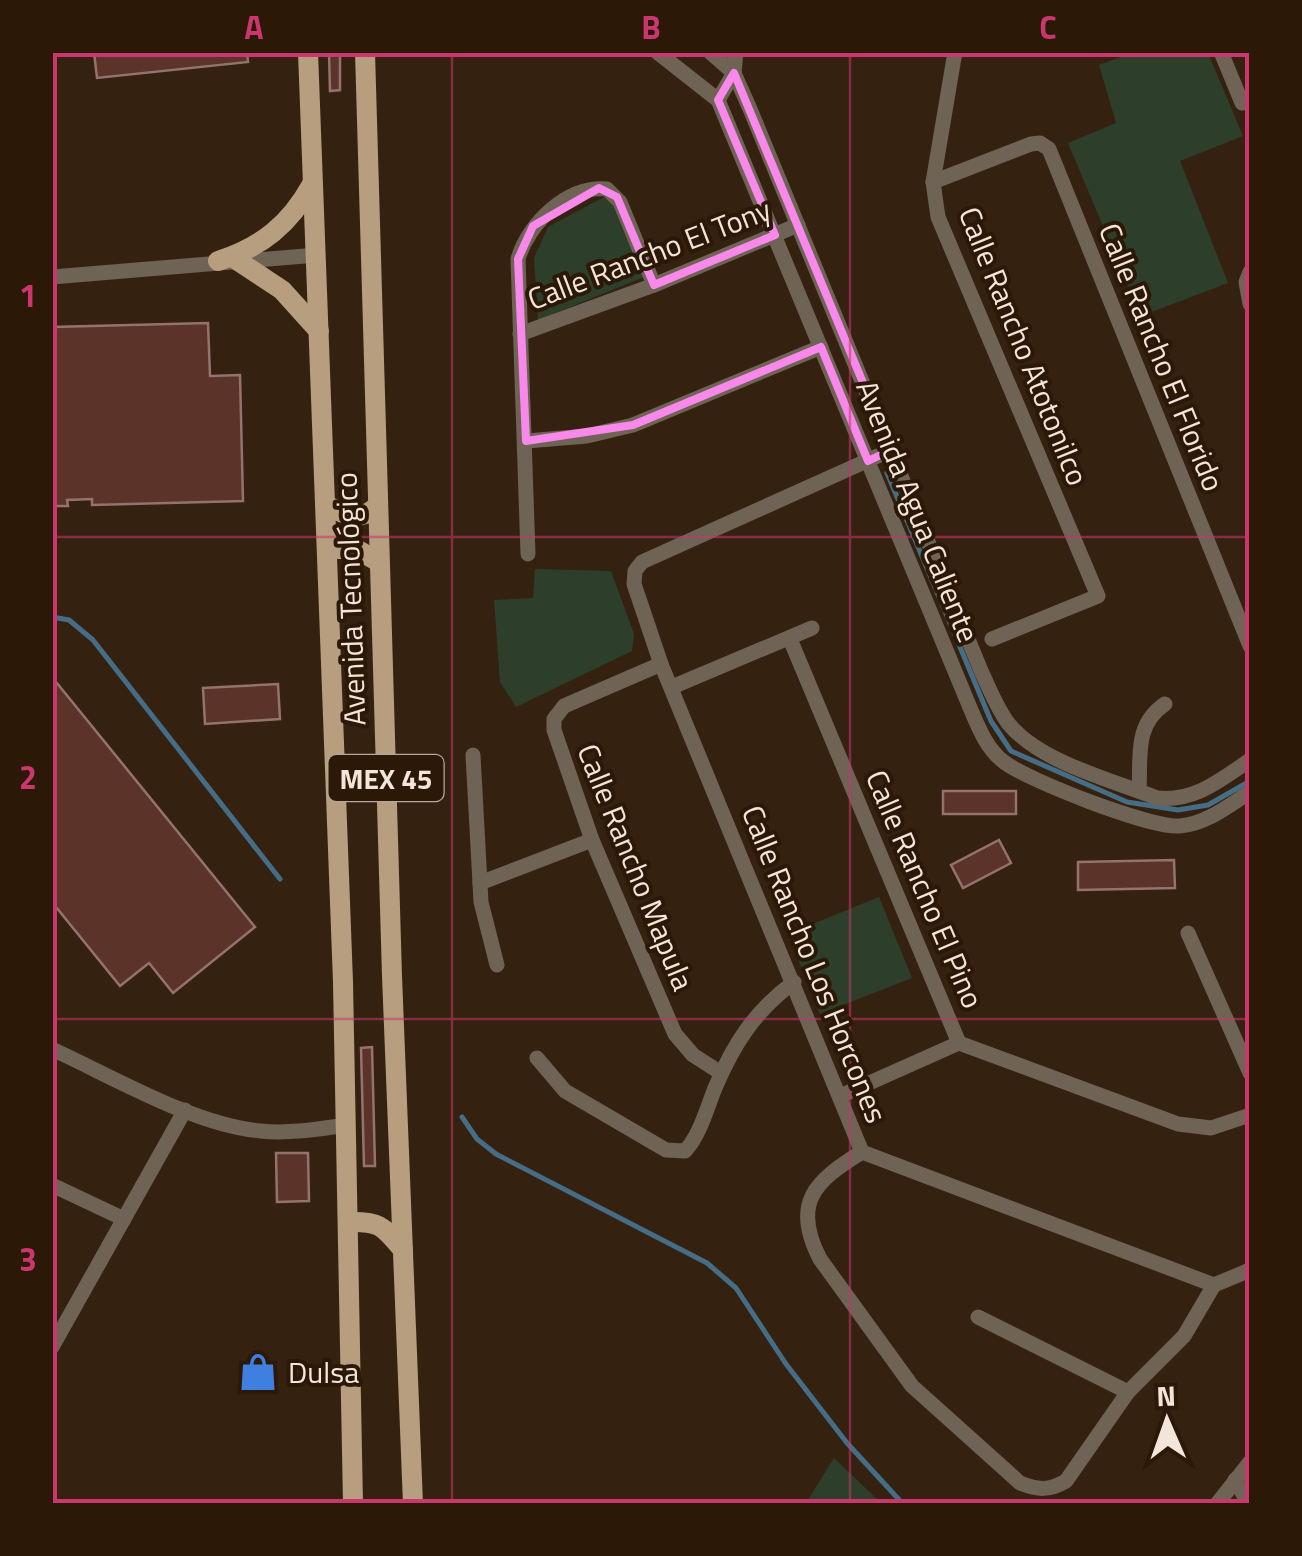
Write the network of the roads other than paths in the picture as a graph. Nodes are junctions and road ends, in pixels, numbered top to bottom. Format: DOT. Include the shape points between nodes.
graph roads {
  1 [pos="308,52"];
  2 [pos="365,52"];
  3 [pos="656,52"];
  4 [pos="707,52"];
  5 [pos="736,52"];
  6 [pos="955,52"];
  7 [pos="1222,52"];
  8 [pos="734,74"];
  9 [pos="689,76"];
  10 [pos="718,100"];
  11 [pos="1242,103"];
  12 [pos="313,182"];
  13 [pos="933,182"];
  14 [pos="798,225"];
  15 [pos="775,235"];
  16 [pos="317,255"];
  17 [pos="228,261"];
  18 [pos="52,277"];
  19 [pos="1248,277"];
  20 [pos="654,285"];
  21 [pos="1250,304"];
  22 [pos="320,331"];
  23 [pos="520,334"];
  24 [pos="821,346"];
  25 [pos="526,441"];
  26 [pos="890,450"];
  27 [pos="868,461"];
  28 [pos="326,505"];
  29 [pos="378,506"];
  30 [pos="328,549"];
  31 [pos="528,554"];
  32 [pos="379,562"];
  33 [pos="812,628"];
  34 [pos="790,638"];
  35 [pos="992,639"];
  36 [pos="1250,646"];
  37 [pos="661,664"];
  38 [pos="672,686"];
  39 [pos="1166,704"];
  40 [pos="473,755"];
  41 [pos="1250,760"];
  42 [pos="1138,790"];
  43 [pos="1250,792"];
  44 [pos="592,840"];
  45 [pos="480,884"];
  46 [pos="1188,934"];
  47 [pos="497,965"];
  48 [pos="794,982"];
  49 [pos="959,1043"];
  50 [pos="52,1049"];
  51 [pos="537,1058"];
  52 [pos="721,1073"];
  53 [pos="1250,1073"];
  54 [pos="840,1096"];
  55 [pos="185,1110"];
  56 [pos="1250,1116"];
  57 [pos="347,1125"];
  58 [pos="862,1152"];
  59 [pos="52,1185"];
  60 [pos="124,1219"];
  61 [pos="348,1222"];
  62 [pos="403,1250"];
  63 [pos="1250,1270"];
  64 [pos="1214,1286"];
  65 [pos="978,1317"];
  66 [pos="60,1318"];
  67 [pos="52,1347"];
  68 [pos="1128,1392"];
  69 [pos="1250,1462"];
  70 [pos="1235,1480"];
  71 [pos="353,1504"];
  72 [pos="413,1504"];
  73 [pos="1216,1504"];
  74 [pos="1250,1504"];
  1 -- 12 [label="main road, Avenida Tecnológico / MEX 45"];
  2 -- 29 [label="main road, Avenida Tecnológico / MEX 45"];
  3 -- 9 [label="street, Avenida Agua Caliente"];
  4 -- 8 [label="street, Avenida Agua Caliente"];
  4 -- 9 [label="street"];
  5 -- 8 [label="street"];
  6 -- 13 [label="street, Calle Rancho Atotonilco"];
  7 -- 11 [label="street"];
  8 -- 10 [label="street"];
  8 -- 14 [label="street, Avenida Agua Caliente"];
  9 -- 10 [label="street, Avenida Agua Caliente"];
  10 -- 15 [label="street, Avenida Agua Caliente"];
  12 -- 16 [label="main road, Avenida Tecnológico / MEX 45"];
  12 -- 17 [label="main road" via="266,241"];
  13 -- 35 [label="street, Calle Rancho Atotonilco" via="938,217 1098,596"];
  13 -- 36 [label="street, Calle Rancho El Florido" via="1030,144 1045,145 1053,156"];
  14 -- 15 [label="street, Calle Rancho El Tony"];
  14 -- 26 [label="street, Avenida Agua Caliente"];
  15 -- 20 [label="street, Calle Rancho El Tony"];
  15 -- 24 [label="street, Avenida Agua Caliente"];
  16 -- 17 [label="street"];
  16 -- 22 [label="main road, Avenida Tecnológico / MEX 45"];
  17 -- 18 [label="street"];
  17 -- 22 [label="main road" via="282,290"];
  19 -- 21 [label="street"];
  20 -- 23 [label="street, Calle Rancho El Tony"];
  20 -- 23 [label="street" via="613,192 581,193 533,226 522,243"];
  22 -- 28 [label="main road, Avenida Tecnológico / MEX 45"];
  23 -- 25 [label="street"];
  24 -- 25 [label="street" via="633,425"];
  24 -- 27 [label="street, Avenida Agua Caliente"];
  25 -- 31 [label="street"];
  26 -- 27 [label="street"];
  26 -- 42 [label="street, Avenida Agua Caliente" via="1008,722 1047,754"];
  27 -- 37 [label="street, Calle Rancho Los Horcones" via="642,562 634,578 636,599"];
  27 -- 43 [label="street, Avenida Agua Caliente" via="970,710 1006,764 1166,826 1194,824"];
  28 -- 29 [label="main road" via="353,517"];
  28 -- 30 [label="main road, Avenida Tecnológico / MEX 45"];
  29 -- 32 [label="main road, Avenida Tecnológico / MEX 45"];
  30 -- 32 [label="main road" via="356,549"];
  30 -- 57 [label="main road, Avenida Tecnológico / MEX 45"];
  32 -- 62 [label="main road, Avenida Tecnológico / MEX 45"];
  33 -- 34 [label="street"];
  34 -- 38 [label="street"];
  34 -- 49 [label="street, Calle Rancho El Pino"];
  37 -- 38 [label="street, Calle Rancho Los Horcones"];
  37 -- 44 [label="street, Calle Rancho Mapula" via="564,706 554,719 554,736"];
  38 -- 48 [label="street, Calle Rancho Los Horcones"];
  39 -- 42 [label="street" via="1143,730"];
  40 -- 45 [label="street"];
  41 -- 42 [label="street, Avenida Agua Caliente" via="1186,798"];
  44 -- 45 [label="street"];
  44 -- 52 [label="street, Calle Rancho Mapula" via="675,1034"];
  45 -- 47 [label="street"];
  46 -- 53 [label="street"];
  48 -- 52 [label="street" via="758,1011"];
  48 -- 54 [label="street, Calle Rancho Los Horcones"];
  49 -- 54 [label="street"];
  49 -- 56 [label="street, Calle Rancho El Pino" via="1178,1124 1211,1128"];
  50 -- 55 [label="street"];
  51 -- 52 [label="street" via="565,1091 678,1153 694,1140"];
  54 -- 58 [label="street, Calle Rancho Los Horcones"];
  55 -- 57 [label="street" via="260,1132"];
  55 -- 60 [label="street"];
  57 -- 61 [label="main road, Avenida Tecnológico / MEX 45"];
  58 -- 64 [label="street, Calle Rancho Los Horcones"];
  58 -- 68 [label="street" via="820,1181 806,1228 820,1260 926,1400 1020,1483 1051,1490 1075,1472"];
  59 -- 60 [label="street"];
  60 -- 66 [label="street"];
  61 -- 62 [label="main road" via="384,1226"];
  61 -- 71 [label="main road, Avenida Tecnológico / MEX 45"];
  62 -- 72 [label="main road, Avenida Tecnológico / MEX 45"];
  63 -- 64 [label="street"];
  64 -- 68 [label="street" via="1184,1336"];
  65 -- 68 [label="street"];
  66 -- 67 [label="street"];
  69 -- 70 [label="street"];
  70 -- 73 [label="street"];
  70 -- 74 [label="street"];
}
